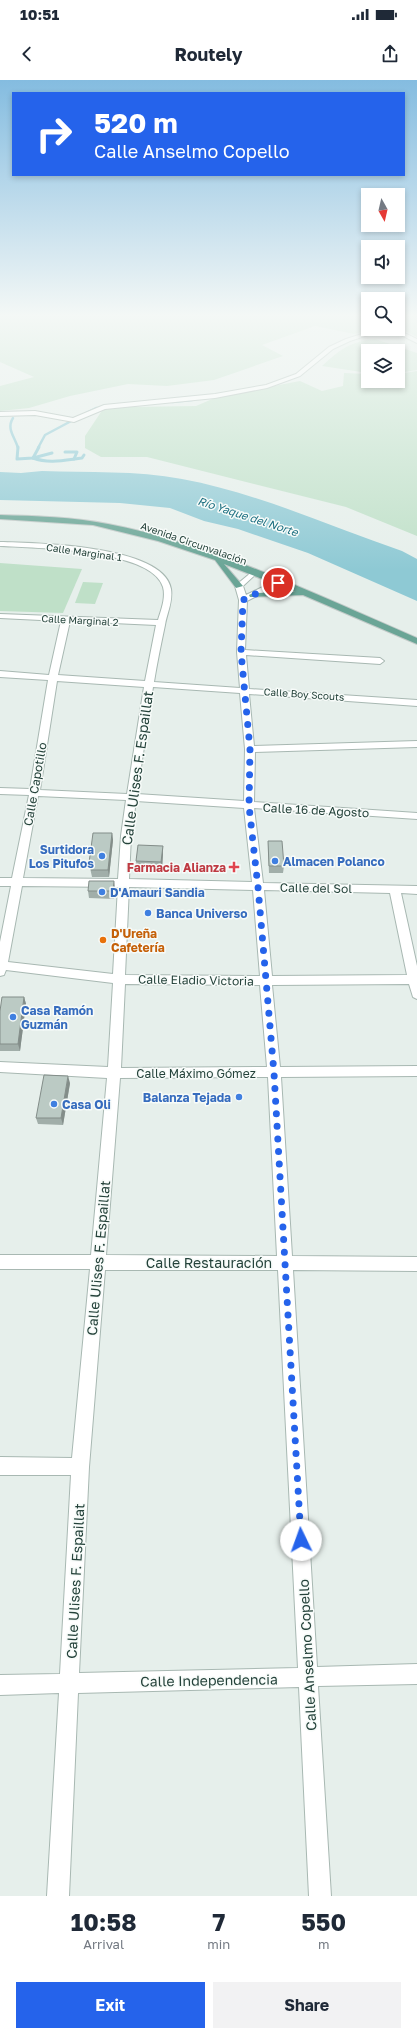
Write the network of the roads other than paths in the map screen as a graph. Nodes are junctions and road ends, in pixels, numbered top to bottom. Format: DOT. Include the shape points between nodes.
graph roads {
  1 [pos="167,401"];
  2 [pos="0,414"];
  3 [pos="0,517"];
  4 [pos="0,544"];
  5 [pos="214,558"];
  6 [pos="253,573"];
  7 [pos="278,583"];
  8 [pos="245,594"];
  9 [pos="307,594"];
  10 [pos="0,616"];
  11 [pos="66,619"];
  12 [pos="161,623"];
  13 [pos="417,641"];
  14 [pos="241,652"];
  15 [pos="380,661"];
  16 [pos="0,674"];
  17 [pos="53,677"];
  18 [pos="148,684"];
  19 [pos="243,690"];
  20 [pos="417,703"];
  21 [pos="417,744"];
  22 [pos="250,749"];
  23 [pos="0,791"];
  24 [pos="34,793"];
  25 [pos="131,797"];
  26 [pos="249,806"];
  27 [pos="417,816"];
  28 [pos="0,882"];
  29 [pos="17,883"];
  30 [pos="124,883"];
  31 [pos="258,887"];
  32 [pos="395,890"];
  33 [pos="417,890"];
  34 [pos="0,968"];
  35 [pos="119,979"];
  36 [pos="415,979"];
  37 [pos="266,981"];
  38 [pos="417,994"];
  39 [pos="0,1067"];
  40 [pos="417,1071"];
  41 [pos="114,1073"];
  42 [pos="274,1073"];
  43 [pos="0,1262"];
  44 [pos="285,1262"];
  45 [pos="98,1263"];
  46 [pos="417,1264"];
  47 [pos="0,1466"];
  48 [pos="80,1467"];
  49 [pos="417,1674"];
  50 [pos="308,1678"];
  51 [pos="70,1682"];
  52 [pos="0,1685"];
  53 [pos="58,1896"];
  54 [pos="320,1896"];
  1 -- 2 [label="street" via="104,407 74,420 35,413"];
  3 -- 5 [label="main road, Avenida Circunvalación" via="58,520 122,529"];
  4 -- 12 [label="street, Calle Marginal 1" via="47,546 118,555 147,565 161,576 167,588 167,603"];
  5 -- 6 [label="main road, Avenida Circunvalación"];
  5 -- 8 [label="main road"];
  6 -- 7 [label="main road, Avenida Circunvalación"];
  6 -- 8 [label="street"];
  7 -- 8 [label="street"];
  7 -- 9 [label="main road, Avenida Circunvalación"];
  8 -- 9 [label="main road"];
  8 -- 14 [label="street, Calle Anselmo Copello"];
  9 -- 13 [label="main road, Avenida Circunvalación"];
  10 -- 11 [label="street, Calle Marginal 2"];
  11 -- 12 [label="street, Calle Marginal 2"];
  11 -- 17 [label="street, Calle Capotillo"];
  12 -- 18 [label="street, Calle Ulises F. Espaillat"];
  14 -- 15 [label="street"];
  14 -- 19 [label="street, Calle Anselmo Copello"];
  16 -- 17 [label="street, Calle Boy Scouts"];
  17 -- 18 [label="street, Calle Boy Scouts"];
  17 -- 24 [label="street, Calle Capotillo"];
  18 -- 19 [label="street, Calle Boy Scouts"];
  18 -- 25 [label="street, Calle Ulises F. Espaillat"];
  19 -- 20 [label="street, Calle Boy Scouts"];
  19 -- 22 [label="street, Calle Anselmo Copello"];
  21 -- 22 [label="street"];
  22 -- 26 [label="street, Calle Anselmo Copello"];
  23 -- 24 [label="street, Calle 16 de Agosto"];
  24 -- 25 [label="street, Calle 16 de Agosto"];
  24 -- 29 [label="street, Calle Capotillo"];
  25 -- 26 [label="street, Calle 16 de Agosto"];
  25 -- 30 [label="street, Calle Ulises F. Espaillat"];
  26 -- 27 [label="street, Calle 16 de Agosto"];
  26 -- 31 [label="street, Calle Anselmo Copello"];
  28 -- 29 [label="street, Calle del Sol"];
  29 -- 30 [label="street, Calle del Sol"];
  29 -- 34 [label="street, Calle Capotillo"];
  30 -- 31 [label="street, Calle del Sol"];
  30 -- 35 [label="street, Calle Ulises F. Espaillat"];
  31 -- 32 [label="street, Calle del Sol"];
  31 -- 37 [label="street, Calle Anselmo Copello"];
  32 -- 33 [label="street, Calle del Sol"];
  32 -- 36 [label="street"];
  34 -- 35 [label="street, Calle Eladio Victoria"];
  35 -- 37 [label="street, Calle Eladio Victoria"];
  35 -- 41 [label="street, Calle Ulises F. Espaillat"];
  36 -- 37 [label="street, Calle Eladio Victoria"];
  36 -- 38 [label="street"];
  37 -- 42 [label="street, Calle Anselmo Copello"];
  39 -- 41 [label="street, Calle Máximo Gómez"];
  40 -- 42 [label="street, Calle Máximo Gómez"];
  41 -- 42 [label="street, Calle Máximo Gómez"];
  41 -- 45 [label="street, Calle Ulises F. Espaillat"];
  42 -- 44 [label="street, Calle Anselmo Copello"];
  43 -- 45 [label="street, Calle Restauración"];
  44 -- 45 [label="street, Calle Restauración"];
  44 -- 46 [label="street, Calle Restauración"];
  44 -- 50 [label="street, Calle Anselmo Copello"];
  45 -- 48 [label="street, Calle Ulises F. Espaillat"];
  47 -- 48 [label="street"];
  48 -- 51 [label="street, Calle Ulises F. Espaillat"];
  49 -- 50 [label="street, Calle Independencia"];
  50 -- 51 [label="street, Calle Independencia"];
  50 -- 54 [label="street, Calle Anselmo Copello"];
  51 -- 52 [label="street, Calle Independencia"];
  51 -- 53 [label="street, Calle Ulises F. Espaillat"];
}
